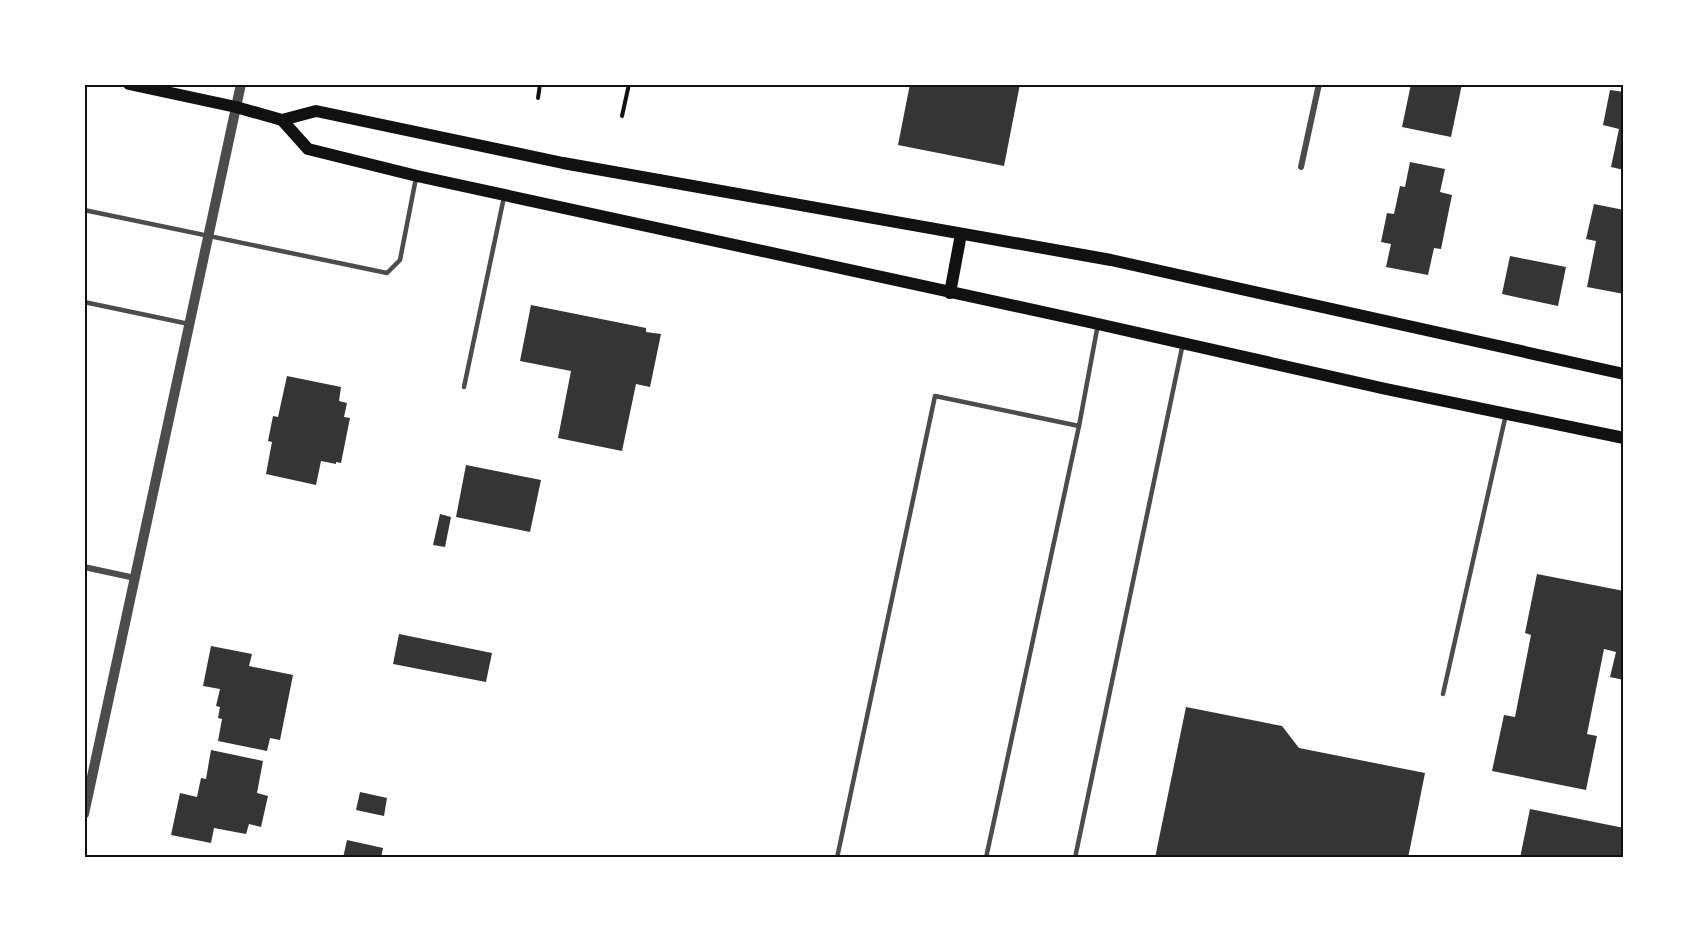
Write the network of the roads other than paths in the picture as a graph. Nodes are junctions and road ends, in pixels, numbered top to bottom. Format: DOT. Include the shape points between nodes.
graph roads {
  1 [pos="129,84"];
  2 [pos="241,84"];
  3 [pos="1319,84"];
  4 [pos="236,107"];
  5 [pos="282,120"];
  6 [pos="1301,167"];
  7 [pos="417,176"];
  8 [pos="505,195"];
  9 [pos="84,210"];
  10 [pos="961,234"];
  11 [pos="208,236"];
  12 [pos="950,293"];
  13 [pos="84,302"];
  14 [pos="189,324"];
  15 [pos="1098,324"];
  16 [pos="1183,344"];
  17 [pos="1624,374"];
  18 [pos="464,387"];
  19 [pos="1506,414"];
  20 [pos="1079,426"];
  21 [pos="1624,438"];
  22 [pos="84,567"];
  23 [pos="135,578"];
  24 [pos="1443,693"];
  25 [pos="84,814"];
  26 [pos="837,858"];
  27 [pos="986,858"];
  28 [pos="1076,858"];
  1 -- 4 [label="main road"];
  2 -- 4 [label="street"];
  3 -- 6 [label="street"];
  4 -- 5 [label="main road"];
  4 -- 11 [label="street"];
  5 -- 7 [label="main road" via="308,149"];
  5 -- 10 [label="main road" via="316,111 563,163"];
  7 -- 8 [label="main road"];
  7 -- 11 [label="lane" via="400,260 387,273"];
  8 -- 12 [label="main road"];
  8 -- 18 [label="lane"];
  9 -- 11 [label="lane"];
  10 -- 12 [label="main road"];
  10 -- 17 [label="main road" via="1111,260"];
  11 -- 14 [label="street"];
  12 -- 15 [label="main road"];
  13 -- 14 [label="lane"];
  14 -- 23 [label="street"];
  15 -- 16 [label="main road"];
  15 -- 20 [label="lane"];
  16 -- 19 [label="main road"];
  16 -- 28 [label="lane"];
  19 -- 21 [label="main road"];
  19 -- 24 [label="lane"];
  20 -- 26 [label="lane" via="935,396"];
  20 -- 27 [label="lane"];
  22 -- 23 [label="street"];
  23 -- 25 [label="street"];
}
